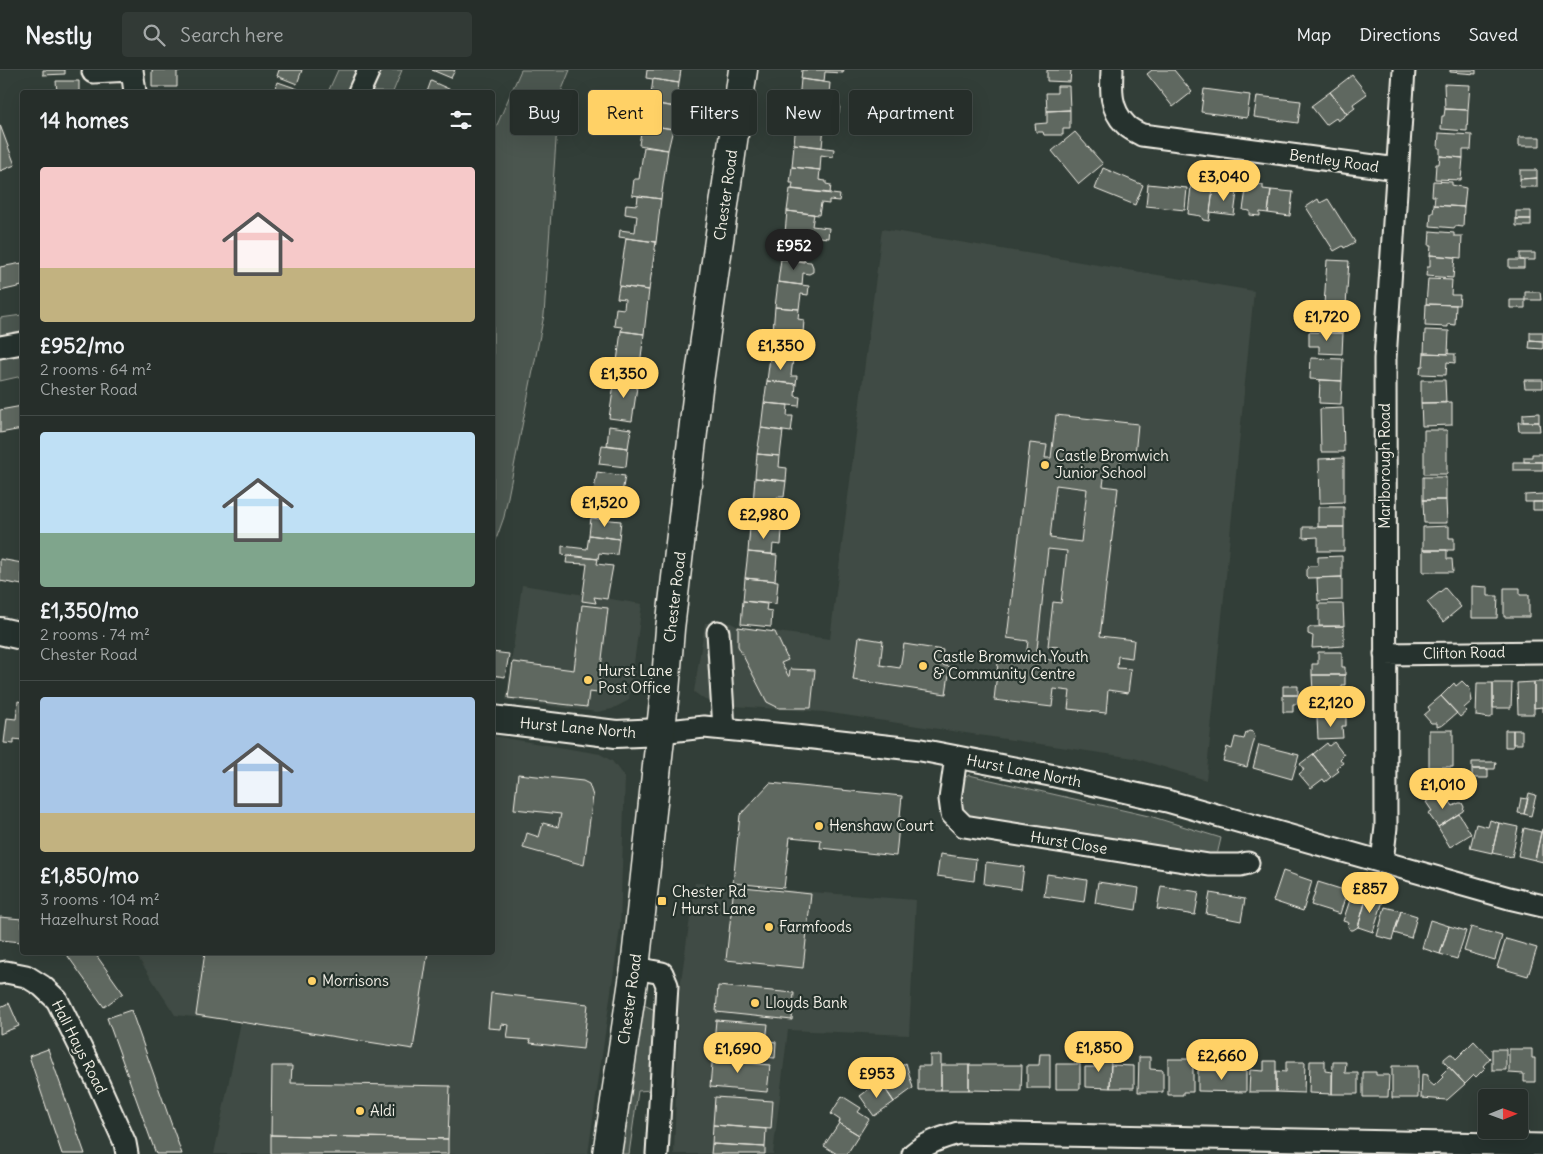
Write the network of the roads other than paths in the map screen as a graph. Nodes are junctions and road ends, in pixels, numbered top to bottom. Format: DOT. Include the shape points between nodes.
graph roads {
  1 [pos="131,70"];
  2 [pos="368,70"];
  3 [pos="743,70"];
  4 [pos="1112,70"];
  5 [pos="1404,70"];
  6 [pos="93,72"];
  7 [pos="135,90"];
  8 [pos="360,90"];
  9 [pos="1396,169"];
  10 [pos="20,343"];
  11 [pos="0,347"];
  12 [pos="0,632"];
  13 [pos="718,632"];
  14 [pos="20,636"];
  15 [pos="1543,652"];
  16 [pos="1385,654"];
  17 [pos="495,719"];
  18 [pos="724,729"];
  19 [pos="661,732"];
  20 [pos="956,758"];
  21 [pos="1382,862"];
  22 [pos="1248,863"];
  23 [pos="1543,906"];
  24 [pos="635,968"];
  25 [pos="0,973"];
  26 [pos="1543,1145"];
  27 [pos="1320,1147"];
  28 [pos="127,1154"];
  29 [pos="607,1154"];
  30 [pos="657,1154"];
  31 [pos="912,1154"];
  1 -- 6 [label="street"];
  1 -- 7 [label="street"];
  2 -- 8 [label="street"];
  3 -- 19 [label="main road, Chester Road" via="698,389"];
  4 -- 9 [label="street, Bentley Road" via="1111,93 1115,111 1125,125 1142,135"];
  5 -- 9 [label="street, Marlborough Road"];
  9 -- 16 [label="street, Marlborough Road" via="1385,359"];
  10 -- 11 [label="street"];
  12 -- 14 [label="street"];
  13 -- 18 [label="street"];
  15 -- 16 [label="street, Clifton Road"];
  16 -- 21 [label="street, Marlborough Road" via="1386,827"];
  17 -- 19 [label="street, Hurst Lane North" via="627,735"];
  18 -- 19 [label="street, Hurst Lane North" via="704,727"];
  18 -- 20 [label="street, Hurst Lane North" via="921,750"];
  19 -- 24 [label="main road, Chester Road"];
  20 -- 21 [label="street, Hurst Lane North" via="1167,801"];
  20 -- 22 [label="street, Hurst Close" via="950,799 952,814 964,826 1209,865"];
  21 -- 23 [label="street, Hurst Lane North"];
  24 -- 29 [label="main road, Chester Road"];
  24 -- 30 [label="street" via="662,973 668,985"];
  25 -- 28 [label="street, Hall Hays Road" via="26,976 57,1000 100,1085"];
  26 -- 27 [label="street"];
  27 -- 31 [label="street" via="958,1133 938,1138"];
}
